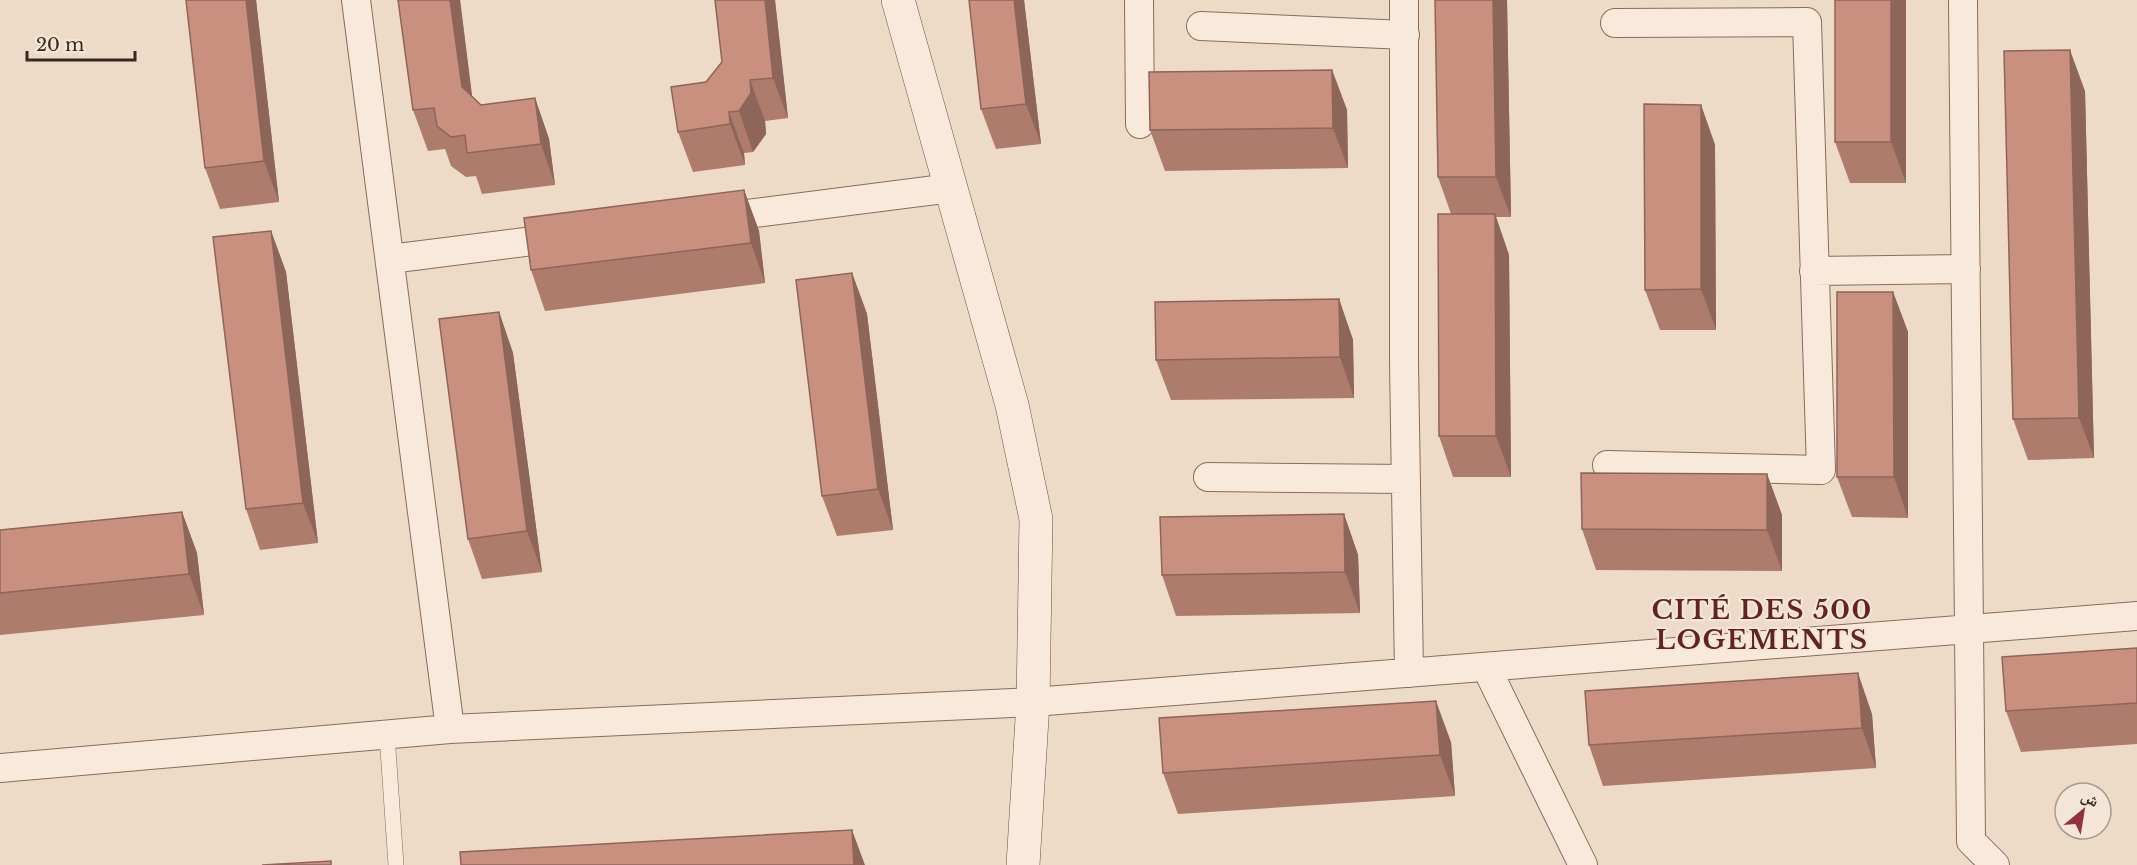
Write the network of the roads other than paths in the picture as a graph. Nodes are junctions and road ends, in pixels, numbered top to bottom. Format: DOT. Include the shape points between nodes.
graph roads {
  1 [pos="356,0"];
  2 [pos="898,0"];
  3 [pos="1139,0"];
  4 [pos="1404,0"];
  5 [pos="1963,0"];
  6 [pos="1615,23"];
  7 [pos="1201,26"];
  8 [pos="1405,35"];
  9 [pos="1140,124"];
  10 [pos="951,188"];
  11 [pos="694,220"];
  12 [pos="588,234"];
  13 [pos="390,259"];
  14 [pos="1966,269"];
  15 [pos="1814,271"];
  16 [pos="1607,465"];
  17 [pos="1208,477"];
  18 [pos="1406,478"];
  19 [pos="2137,615"];
  20 [pos="1969,628"];
  21 [pos="1486,667"];
  22 [pos="1409,673"];
  23 [pos="1033,702"];
  24 [pos="450,729"];
  25 [pos="387,735"];
  26 [pos="0,768"];
  27 [pos="396,865"];
  28 [pos="1023,865"];
  29 [pos="1583,865"];
  30 [pos="1995,865"];
  1 -- 13 [label="street"];
  2 -- 10 [label="street"];
  3 -- 9 [label="street"];
  4 -- 8 [label="street"];
  5 -- 14 [label="street"];
  6 -- 15 [label="street" via="1807,22"];
  7 -- 8 [label="street"];
  8 -- 18 [label="street"];
  10 -- 11 [label="street"];
  10 -- 23 [label="street" via="1012,405 1036,519"];
  12 -- 13 [label="street"];
  13 -- 24 [label="street"];
  14 -- 15 [label="street"];
  14 -- 20 [label="street"];
  15 -- 16 [label="street" via="1821,470"];
  17 -- 18 [label="street"];
  18 -- 22 [label="street"];
  19 -- 20 [label="street"];
  20 -- 21 [label="street"];
  20 -- 30 [label="street" via="1971,841"];
  21 -- 22 [label="street"];
  21 -- 29 [label="street"];
  22 -- 23 [label="street"];
  23 -- 24 [label="street"];
  23 -- 28 [label="street"];
  24 -- 25 [label="street"];
  25 -- 26 [label="street"];
  25 -- 27 [label="lane"];
}
